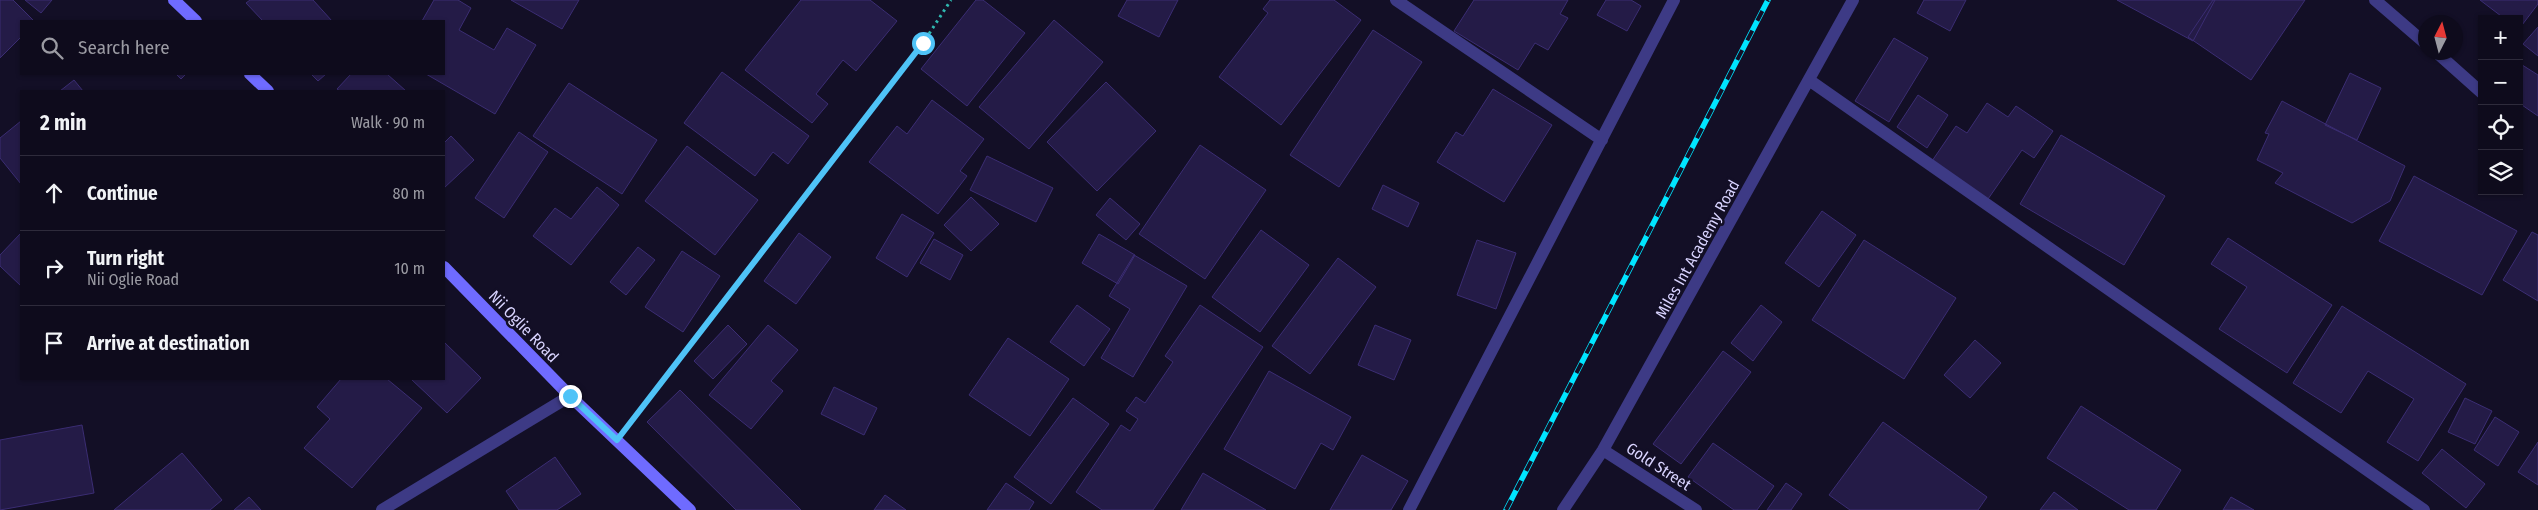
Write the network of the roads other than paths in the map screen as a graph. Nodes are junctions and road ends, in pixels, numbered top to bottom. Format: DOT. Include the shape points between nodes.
graph roads {
  1 [pos="174,0"];
  2 [pos="1396,0"];
  3 [pos="1674,0"];
  4 [pos="1854,0"];
  5 [pos="2375,0"];
  6 [pos="195,20"];
  7 [pos="2418,37"];
  8 [pos="2445,60"];
  9 [pos="251,75"];
  10 [pos="1809,80"];
  11 [pos="2478,89"];
  12 [pos="267,90"];
  13 [pos="1602,140"];
  14 [pos="445,268"];
  15 [pos="570,396"];
  16 [pos="1603,450"];
  17 [pos="382,510"];
  18 [pos="690,510"];
  19 [pos="1409,510"];
  20 [pos="1563,510"];
  21 [pos="1696,510"];
  22 [pos="2424,510"];
  1 -- 6 [label="street"];
  2 -- 13 [label="street"];
  3 -- 13 [label="street"];
  4 -- 10 [label="street, Miles Int Academy Road"];
  5 -- 7 [label="street"];
  8 -- 11 [label="street"];
  9 -- 12 [label="street"];
  10 -- 16 [label="street, Miles Int Academy Road"];
  10 -- 22 [label="street"];
  13 -- 19 [label="street"];
  14 -- 15 [label="street, Nii Oglie Road"];
  15 -- 17 [label="street"];
  15 -- 18 [label="street, Nii Oglie Road"];
  16 -- 20 [label="street, Miles Int Academy Road"];
  16 -- 21 [label="street, Gold Street"];
}
